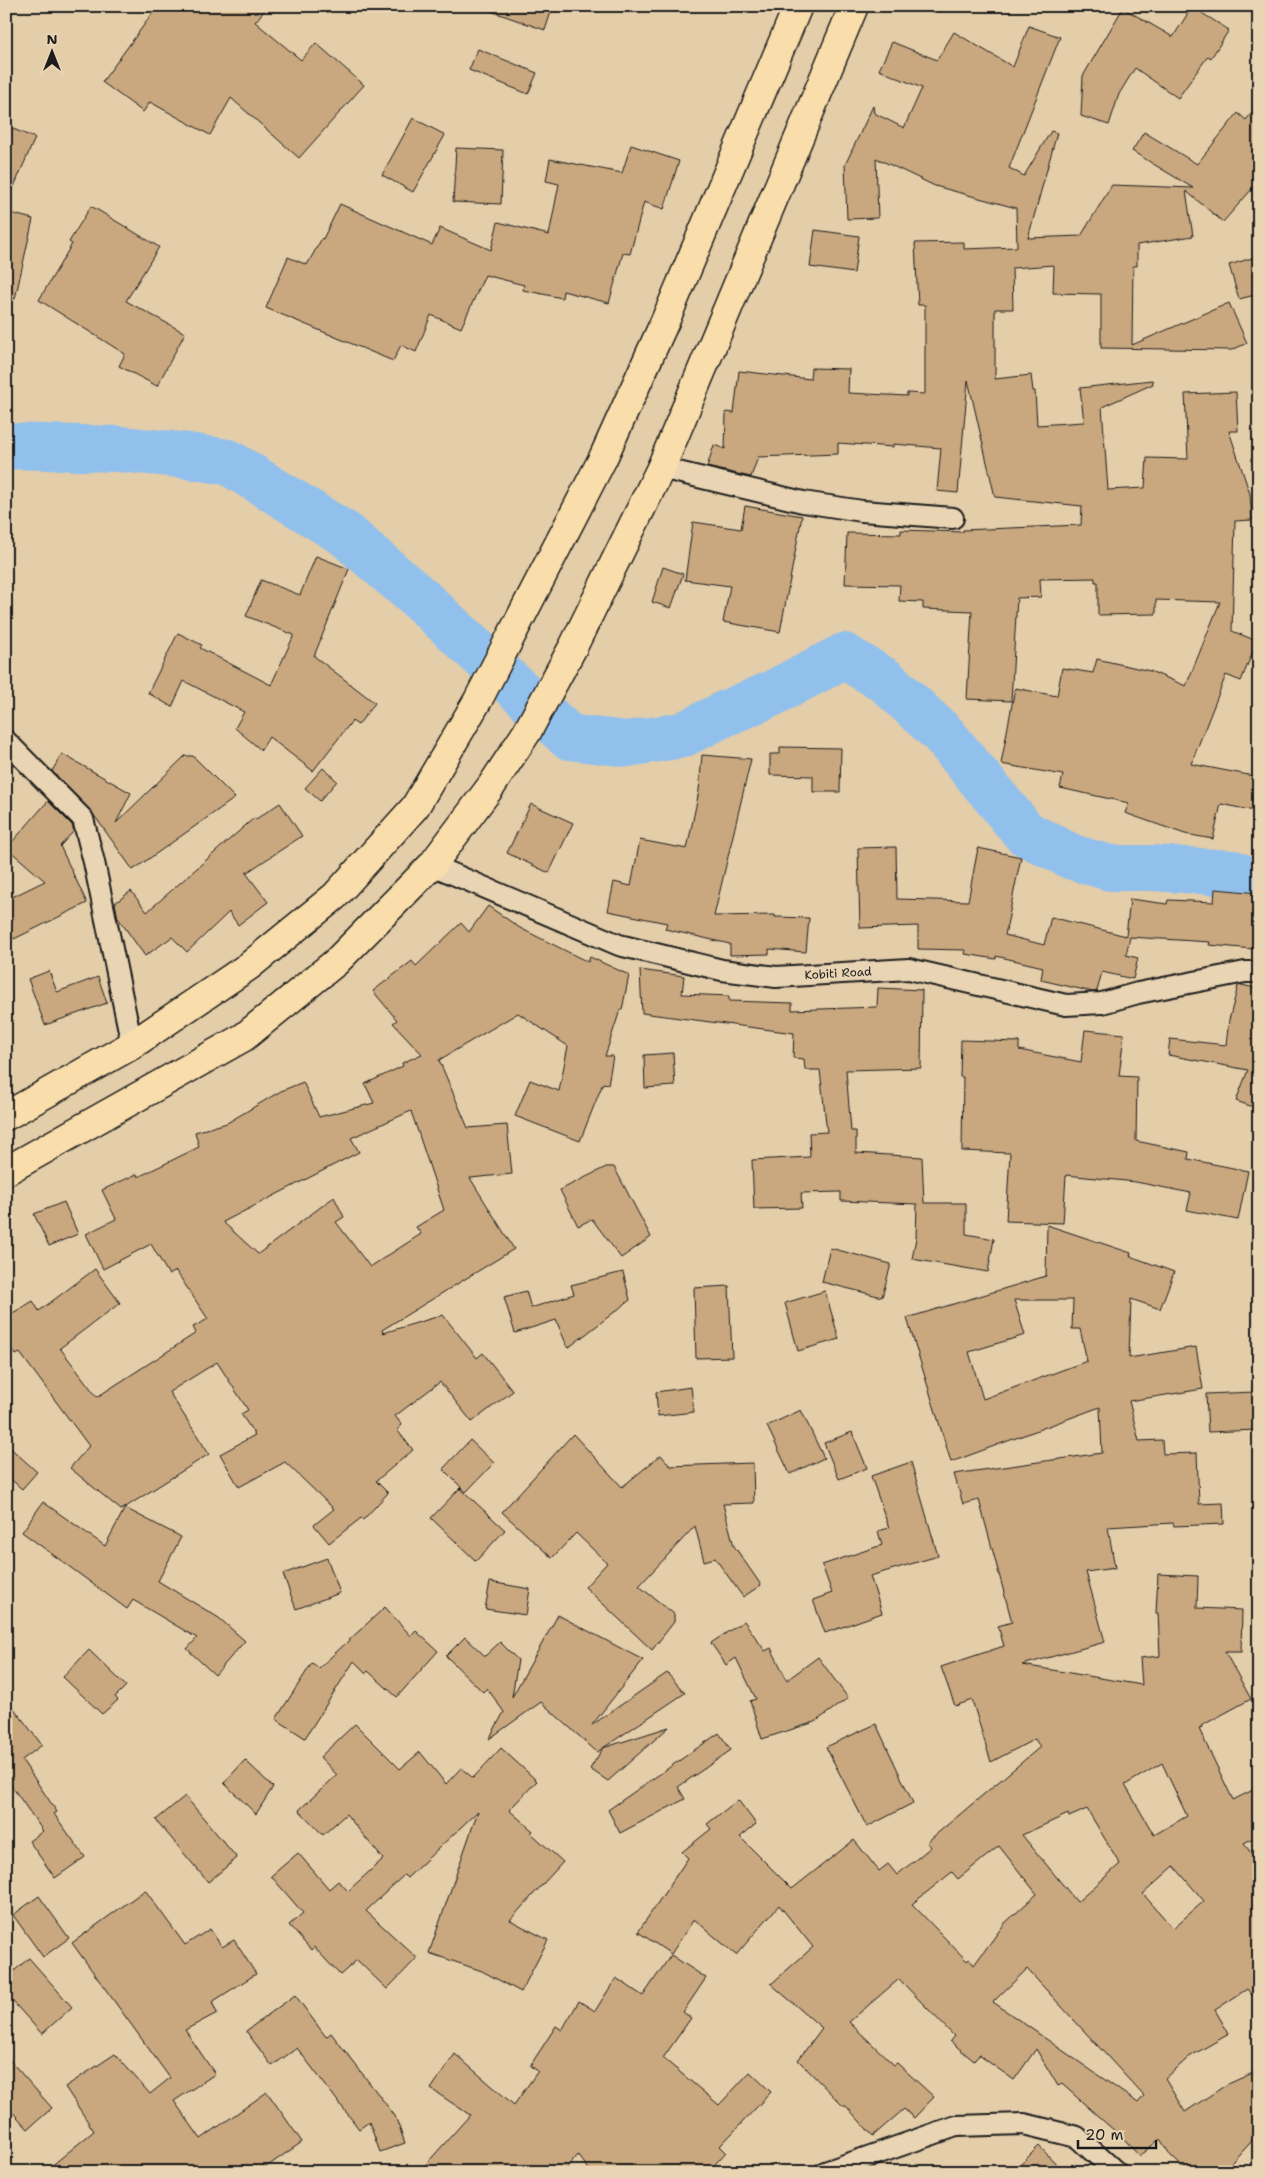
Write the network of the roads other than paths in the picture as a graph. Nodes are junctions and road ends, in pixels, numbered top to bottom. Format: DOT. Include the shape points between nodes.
graph roads {
  1 [pos="798,6"];
  2 [pos="854,6"];
  3 [pos="662,468"];
  4 [pos="953,518"];
  5 [pos="6,741"];
  6 [pos="432,865"];
  7 [pos="1259,972"];
  8 [pos="132,1045"];
  9 [pos="6,1116"];
  10 [pos="6,1171"];
  11 [pos="825,2172"];
  12 [pos="1116,2172"];
  1 -- 8 [label="main road" via="666,319 602,458 478,700 415,807 335,896 249,966"];
  2 -- 3 [label="main road"];
  3 -- 4 [label="street" via="803,502 862,511"];
  3 -- 6 [label="main road" via="527,732"];
  5 -- 8 [label="street" via="83,818"];
  6 -- 7 [label="street, Kobiti Road" via="619,945 722,970 776,977 909,969 1066,1005 1102,1002 1245,972"];
  6 -- 10 [label="main road" via="336,962 244,1037"];
  8 -- 9 [label="main road"];
  11 -- 12 [label="street" via="956,2126 1024,2124 1077,2137"];
}
